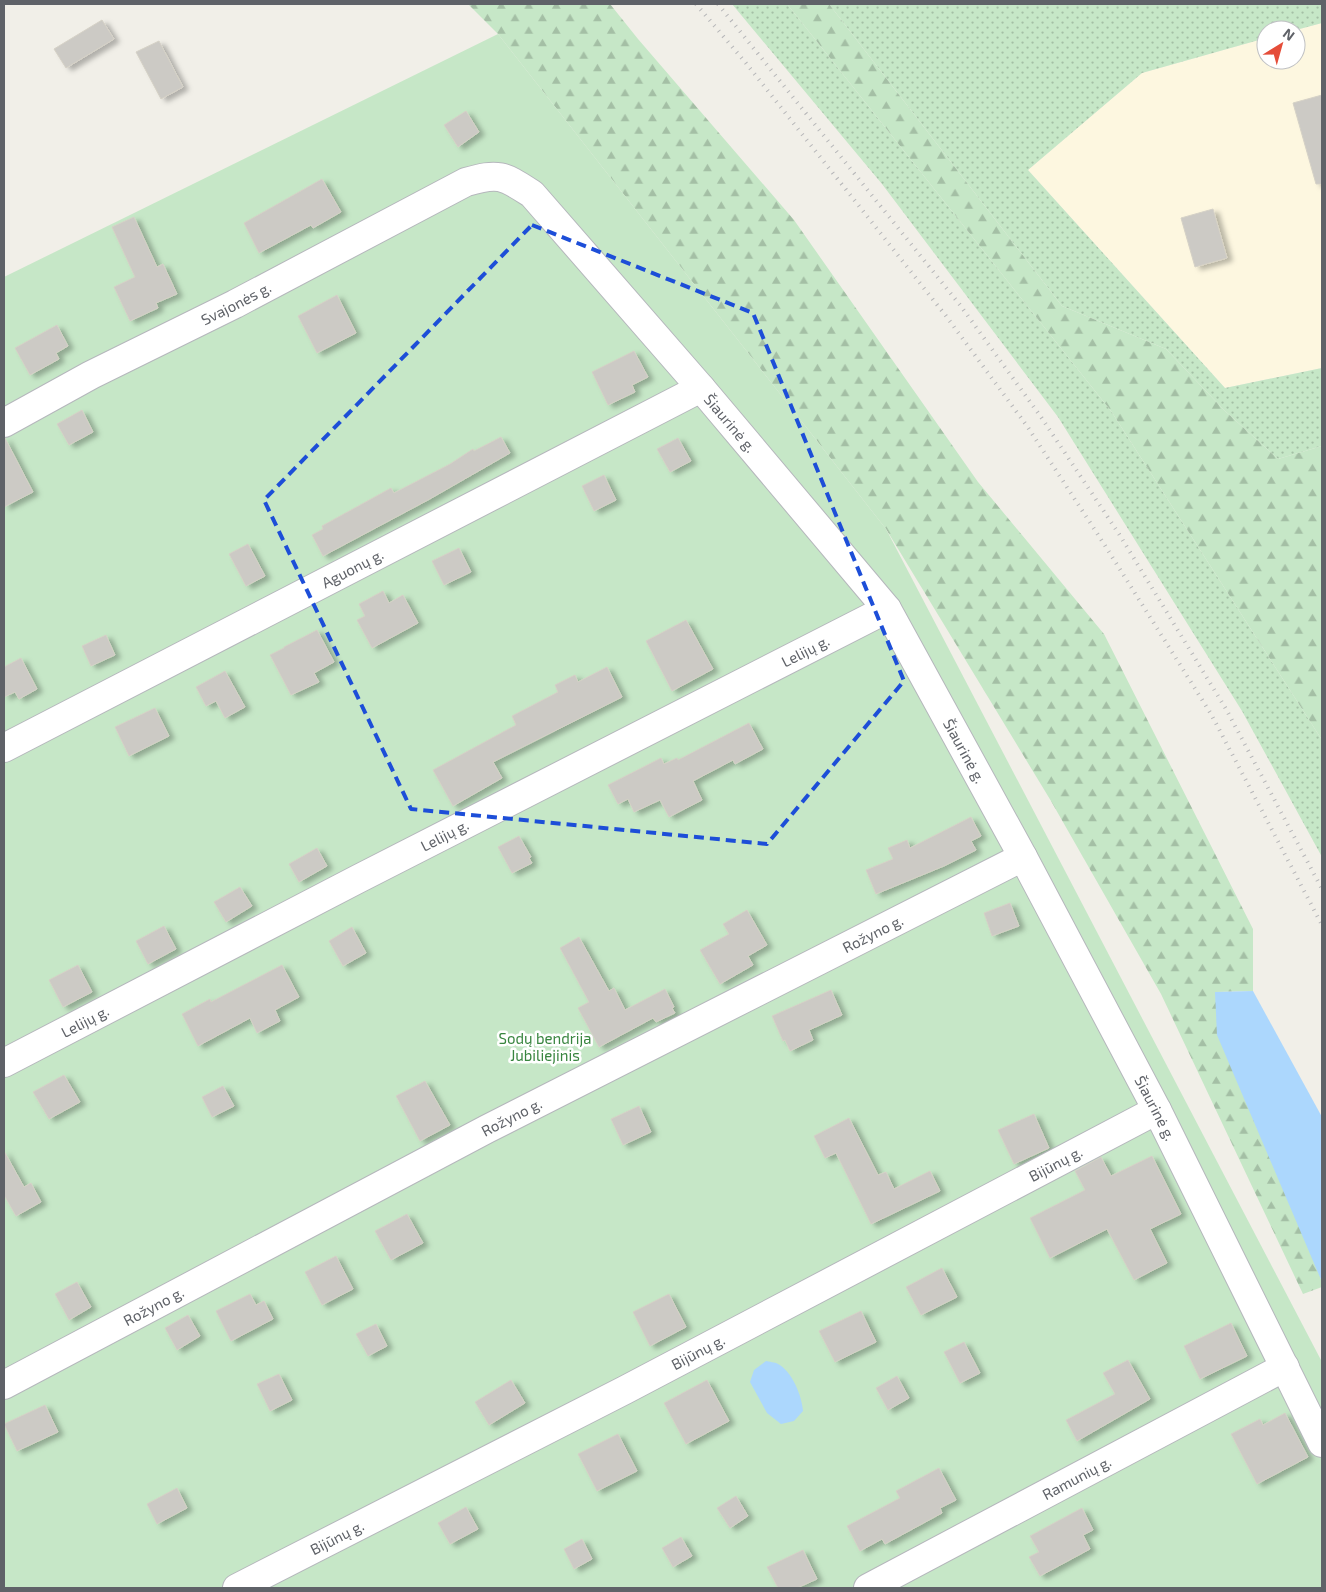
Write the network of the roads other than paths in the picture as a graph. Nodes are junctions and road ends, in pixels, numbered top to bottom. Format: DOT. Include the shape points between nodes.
graph roads {
  1 [pos="466,182"];
  2 [pos="701,388"];
  3 [pos="4,423"];
  4 [pos="887,609"];
  5 [pos="4,748"];
  6 [pos="1023,856"];
  7 [pos="4,1064"];
  8 [pos="1157,1110"];
  9 [pos="1285,1367"];
  10 [pos="4,1385"];
  11 [pos="1322,1444"];
  12 [pos="237,1588"];
  13 [pos="868,1588"];
  1 -- 2 [label="street, Šiaurinė g." via="485,176 507,177 532,194"];
  1 -- 3 [label="street, Svajonės g."];
  2 -- 4 [label="street, Šiaurinė g."];
  2 -- 5 [label="street, Aguonų g."];
  4 -- 6 [label="street, Šiaurinė g."];
  4 -- 7 [label="street, Lelijų g."];
  6 -- 8 [label="street, Šiaurinė g."];
  6 -- 10 [label="street, Rožyno g." via="487,1129"];
  8 -- 9 [label="street, Šiaurinė g."];
  8 -- 12 [label="street, Bijūnų g." via="625,1390"];
  9 -- 11 [label="street, Šiaurinė g."];
  9 -- 13 [label="street, Ramunių g."];
}
